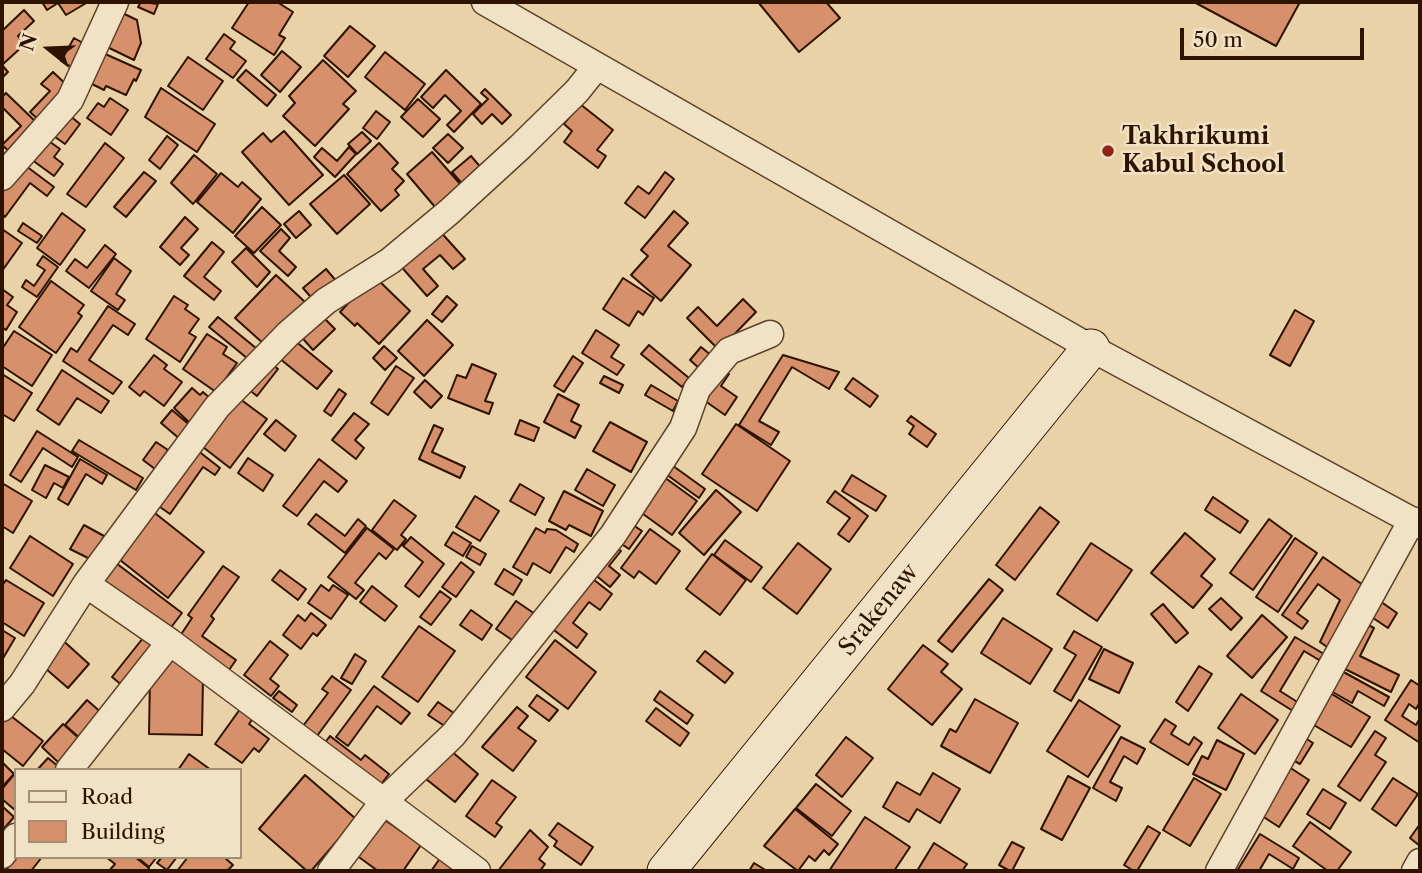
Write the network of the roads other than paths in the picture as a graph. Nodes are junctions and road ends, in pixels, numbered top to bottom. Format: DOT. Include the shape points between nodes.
graph roads {
  1 [pos="115,2"];
  2 [pos="485,2"];
  3 [pos="597,66"];
  4 [pos="2,177"];
  5 [pos="770,334"];
  6 [pos="1091,348"];
  7 [pos="1416,522"];
  8 [pos="86,584"];
  9 [pos="170,642"];
  10 [pos="2,708"];
  11 [pos="71,768"];
  12 [pos="384,801"];
  13 [pos="14,840"];
  14 [pos="2,855"];
  15 [pos="1420,862"];
  16 [pos="331,871"];
  17 [pos="477,871"];
  18 [pos="666,871"];
  19 [pos="1219,871"];
  20 [pos="1415,871"];
  1 -- 4 [label="street" via="69,100"];
  2 -- 3 [label="street"];
  3 -- 6 [label="street"];
  3 -- 8 [label="street" via="577,91 449,212 288,334 217,407"];
  5 -- 12 [label="street" via="729,351 697,389 683,428 613,535 453,735"];
  6 -- 7 [label="street"];
  6 -- 18 [label="main road, Srakenaw"];
  7 -- 19 [label="street"];
  8 -- 9 [label="street"];
  8 -- 10 [label="street"];
  9 -- 11 [label="street"];
  9 -- 12 [label="street"];
  12 -- 16 [label="street"];
  12 -- 17 [label="street"];
  13 -- 14 [label="street"];
  15 -- 20 [label="street"];
}
